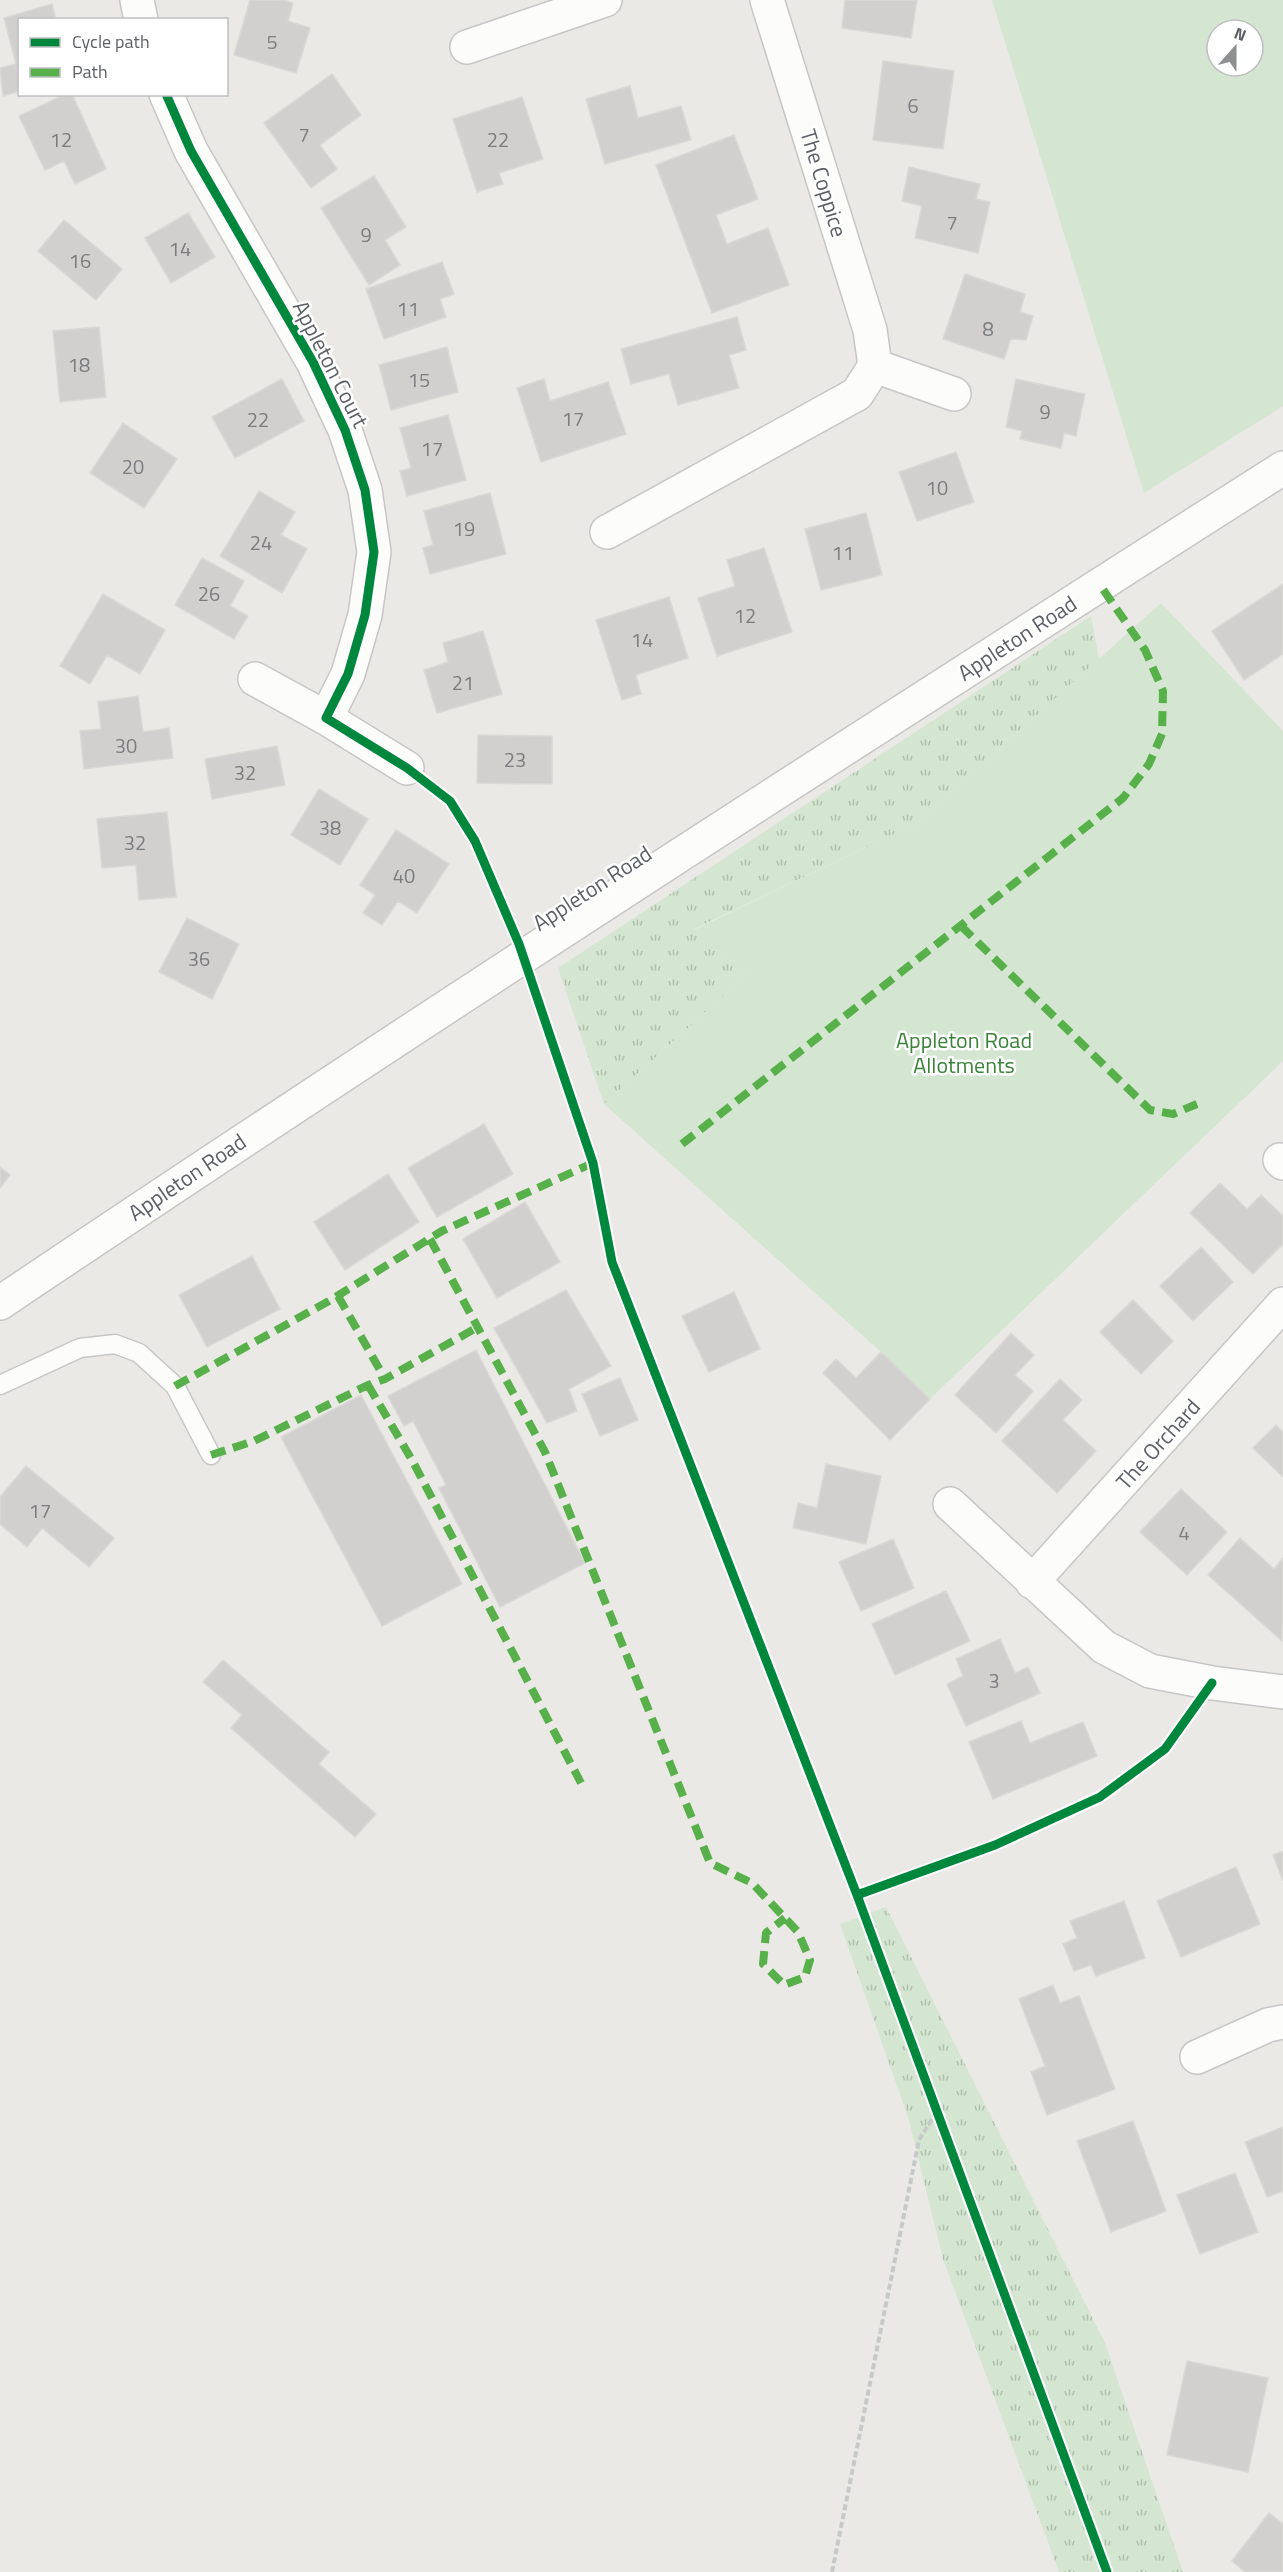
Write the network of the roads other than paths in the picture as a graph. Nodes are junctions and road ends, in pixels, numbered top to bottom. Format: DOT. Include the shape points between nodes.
graph roads {
  1 [pos="137,0"];
  2 [pos="604,0"];
  3 [pos="767,0"];
  4 [pos="141,18"];
  5 [pos="467,47"];
  6 [pos="167,96"];
  7 [pos="874,366"];
  8 [pos="954,394"];
  9 [pos="1283,468"];
  10 [pos="607,532"];
  11 [pos="255,679"];
  12 [pos="326,718"];
  13 [pos="407,768"];
  14 [pos="0,1302"];
  15 [pos="1283,1304"];
  16 [pos="0,1385"];
  17 [pos="211,1455"];
  18 [pos="950,1504"];
  19 [pos="1032,1582"];
  20 [pos="1283,1692"];
  21 [pos="1283,2022"];
  22 [pos="1197,2057"];
  1 -- 4 [label="street"];
  2 -- 5 [label="street"];
  3 -- 7 [label="street, The Coppice" via="870,330"];
  6 -- 12 [label="street, Appleton Court" via="190,151 312,362 345,429 365,490 374,552 366,615 348,674"];
  7 -- 8 [label="street"];
  7 -- 10 [label="street" via="857,394"];
  9 -- 14 [label="street, Appleton Road" via="736,817"];
  11 -- 12 [label="street"];
  12 -- 13 [label="street"];
  15 -- 19 [label="street, The Orchard"];
  16 -- 17 [label="lane" via="80,1348 115,1344 139,1353 175,1386"];
  18 -- 19 [label="street"];
  19 -- 20 [label="street" via="1104,1647 1150,1671"];
  21 -- 22 [label="street"];
}
